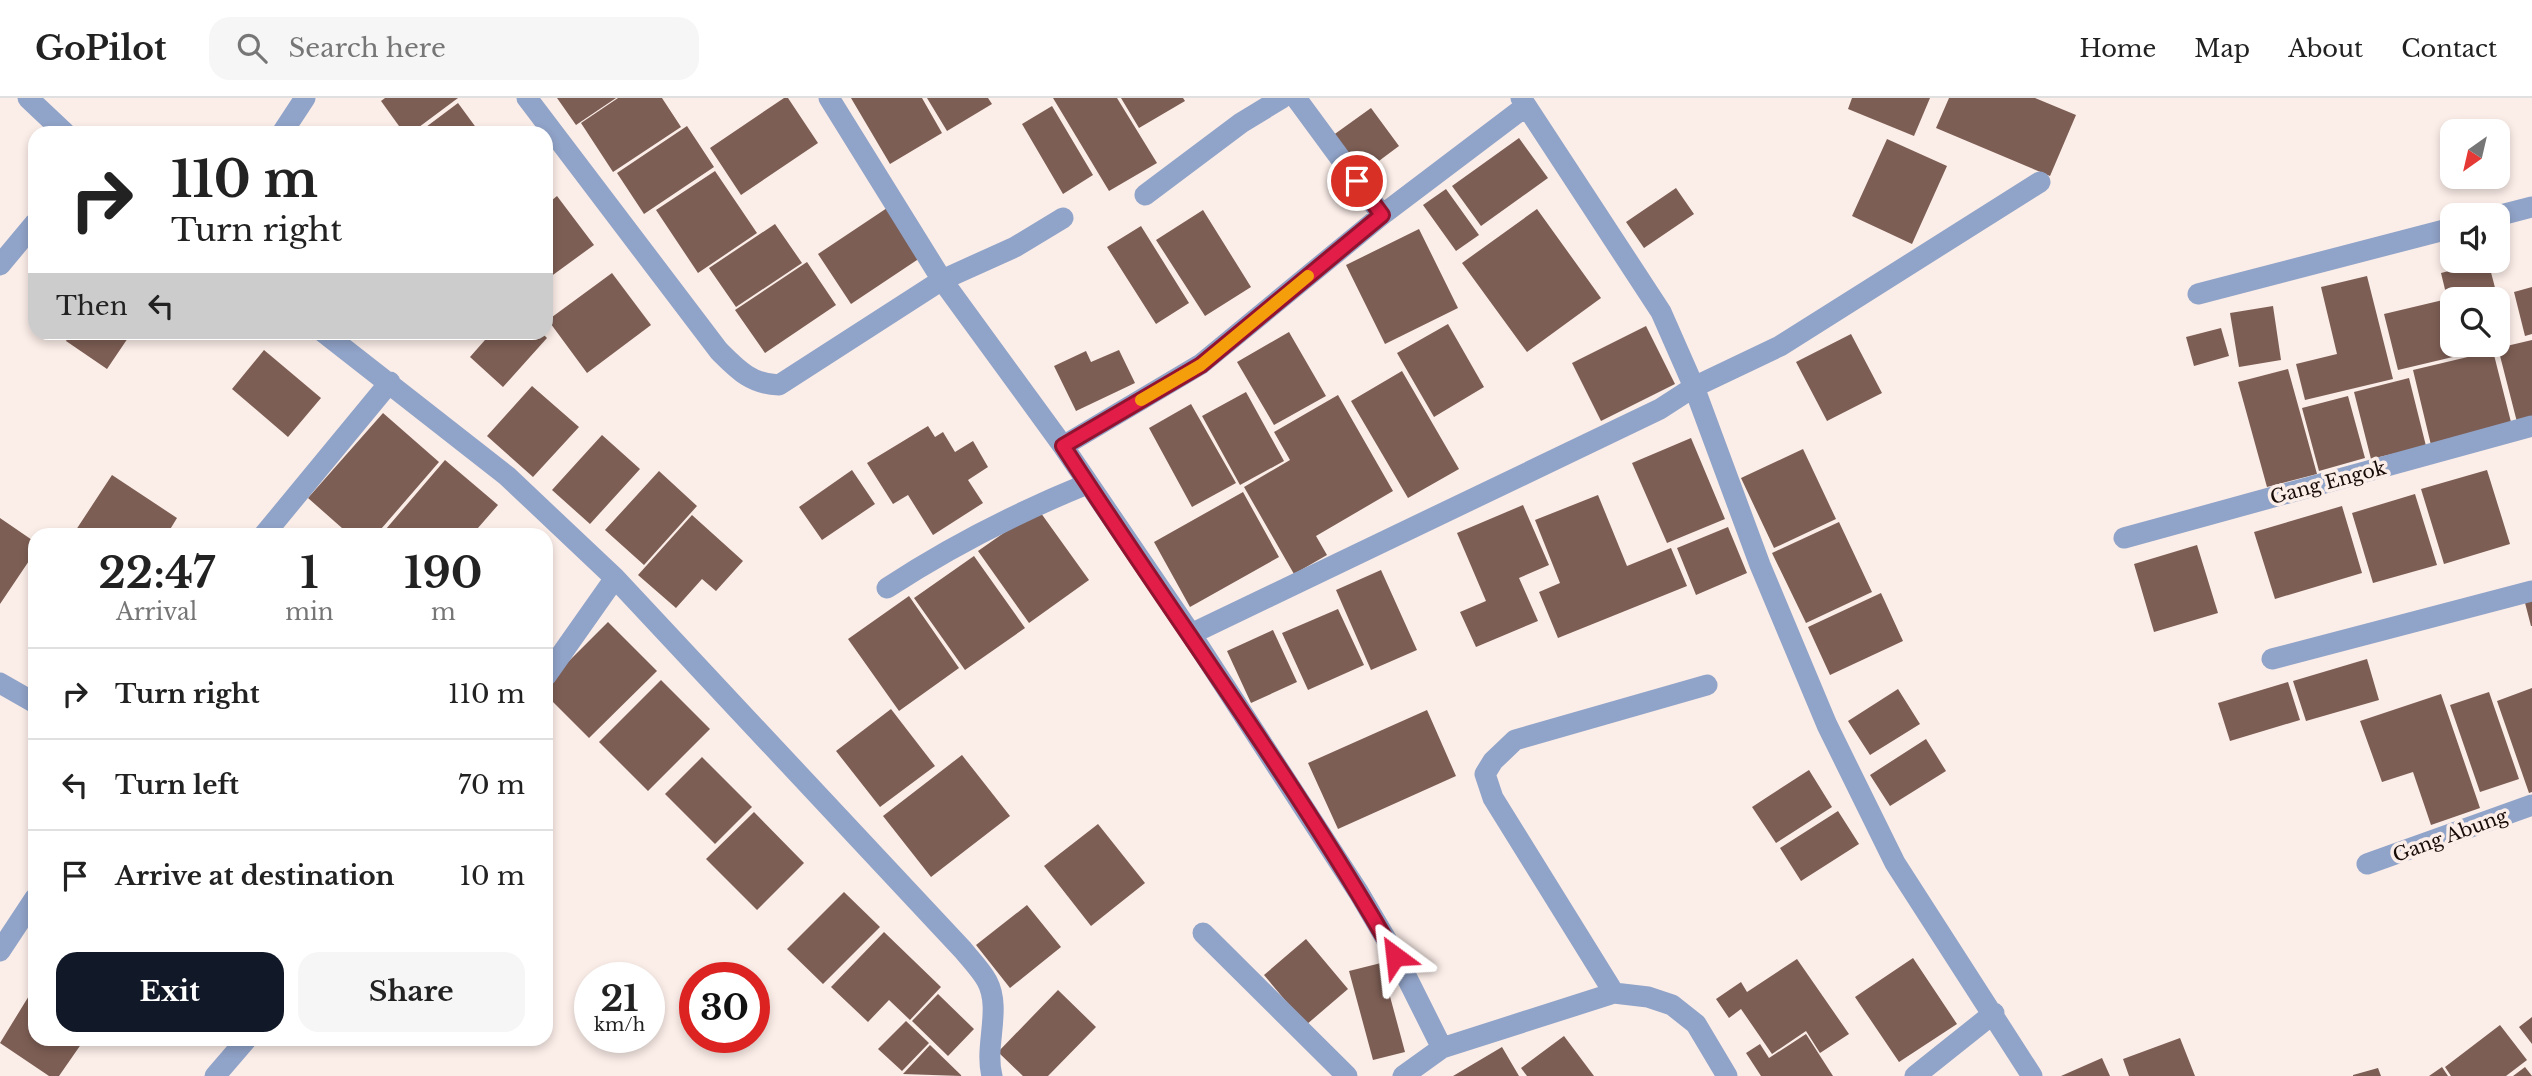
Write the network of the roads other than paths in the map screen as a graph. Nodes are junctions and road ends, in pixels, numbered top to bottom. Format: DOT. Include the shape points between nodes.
graph roads {
  1 [pos="28,98"];
  2 [pos="305,98"];
  3 [pos="527,98"];
  4 [pos="829,98"];
  5 [pos="1282,98"];
  6 [pos="1296,98"];
  7 [pos="1523,102"];
  8 [pos="58,126"];
  9 [pos="287,126"];
  10 [pos="548,126"];
  11 [pos="553,132"];
  12 [pos="2040,182"];
  13 [pos="1145,195"];
  14 [pos="2532,207"];
  15 [pos="2510,213"];
  16 [pos="1382,215"];
  17 [pos="1063,218"];
  18 [pos="28,231"];
  19 [pos="2440,231"];
  20 [pos="0,265"];
  21 [pos="942,280"];
  22 [pos="2198,294"];
  23 [pos="334,340"];
  24 [pos="390,382"];
  25 [pos="1694,387"];
  26 [pos="2532,426"];
  27 [pos="1063,446"];
  28 [pos="1087,484"];
  29 [pos="270,528"];
  30 [pos="2124,538"];
  31 [pos="615,578"];
  32 [pos="887,588"];
  33 [pos="2532,591"];
  34 [pos="1191,634"];
  35 [pos="2272,659"];
  36 [pos="553,666"];
  37 [pos="0,683"];
  38 [pos="1707,685"];
  39 [pos="28,699"];
  40 [pos="2532,805"];
  41 [pos="2367,864"];
  42 [pos="28,909"];
  43 [pos="1203,933"];
  44 [pos="0,951"];
  45 [pos="1614,993"];
  46 [pos="1994,1013"];
  47 [pos="241,1046"];
  48 [pos="1442,1048"];
  49 [pos="215,1076"];
  50 [pos="992,1076"];
  51 [pos="1347,1076"];
  52 [pos="1403,1076"];
  53 [pos="1727,1076"];
  54 [pos="1914,1076"];
  55 [pos="2032,1076"];
  1 -- 8 [label="street"];
  2 -- 9 [label="street"];
  3 -- 10 [label="street"];
  4 -- 21 [label="street"];
  5 -- 13 [label="street"];
  6 -- 16 [label="street"];
  7 -- 16 [label="street"];
  7 -- 25 [label="street" via="1661,312"];
  11 -- 21 [label="street" via="719,351 742,374 761,384 779,385"];
  12 -- 25 [label="street" via="1780,346"];
  14 -- 15 [label="street"];
  16 -- 27 [label="street" via="1201,365"];
  17 -- 21 [label="street" via="1015,247"];
  18 -- 20 [label="street"];
  19 -- 22 [label="street"];
  21 -- 27 [label="street"];
  23 -- 24 [label="street"];
  24 -- 29 [label="street"];
  24 -- 31 [label="street" via="507,476"];
  25 -- 34 [label="street" via="1660,409"];
  25 -- 46 [label="street" via="1760,565 1827,725 1895,863"];
  26 -- 30 [label="street, Gang Engok"];
  27 -- 28 [label="street"];
  28 -- 32 [label="street" via="956,544"];
  28 -- 34 [label="street"];
  31 -- 36 [label="street"];
  31 -- 50 [label="street" via="989,983 993,1016 987,1058"];
  33 -- 35 [label="street"];
  34 -- 48 [label="street" via="1359,893"];
  37 -- 39 [label="street"];
  38 -- 45 [label="street" via="1515,740 1485,775 1493,798"];
  40 -- 41 [label="street, Gang Abung"];
  42 -- 44 [label="street"];
  43 -- 51 [label="street"];
  45 -- 48 [label="street"];
  45 -- 53 [label="street" via="1672,1005 1696,1024"];
  46 -- 54 [label="street"];
  46 -- 55 [label="street"];
  47 -- 49 [label="street"];
  48 -- 52 [label="street"];
}
